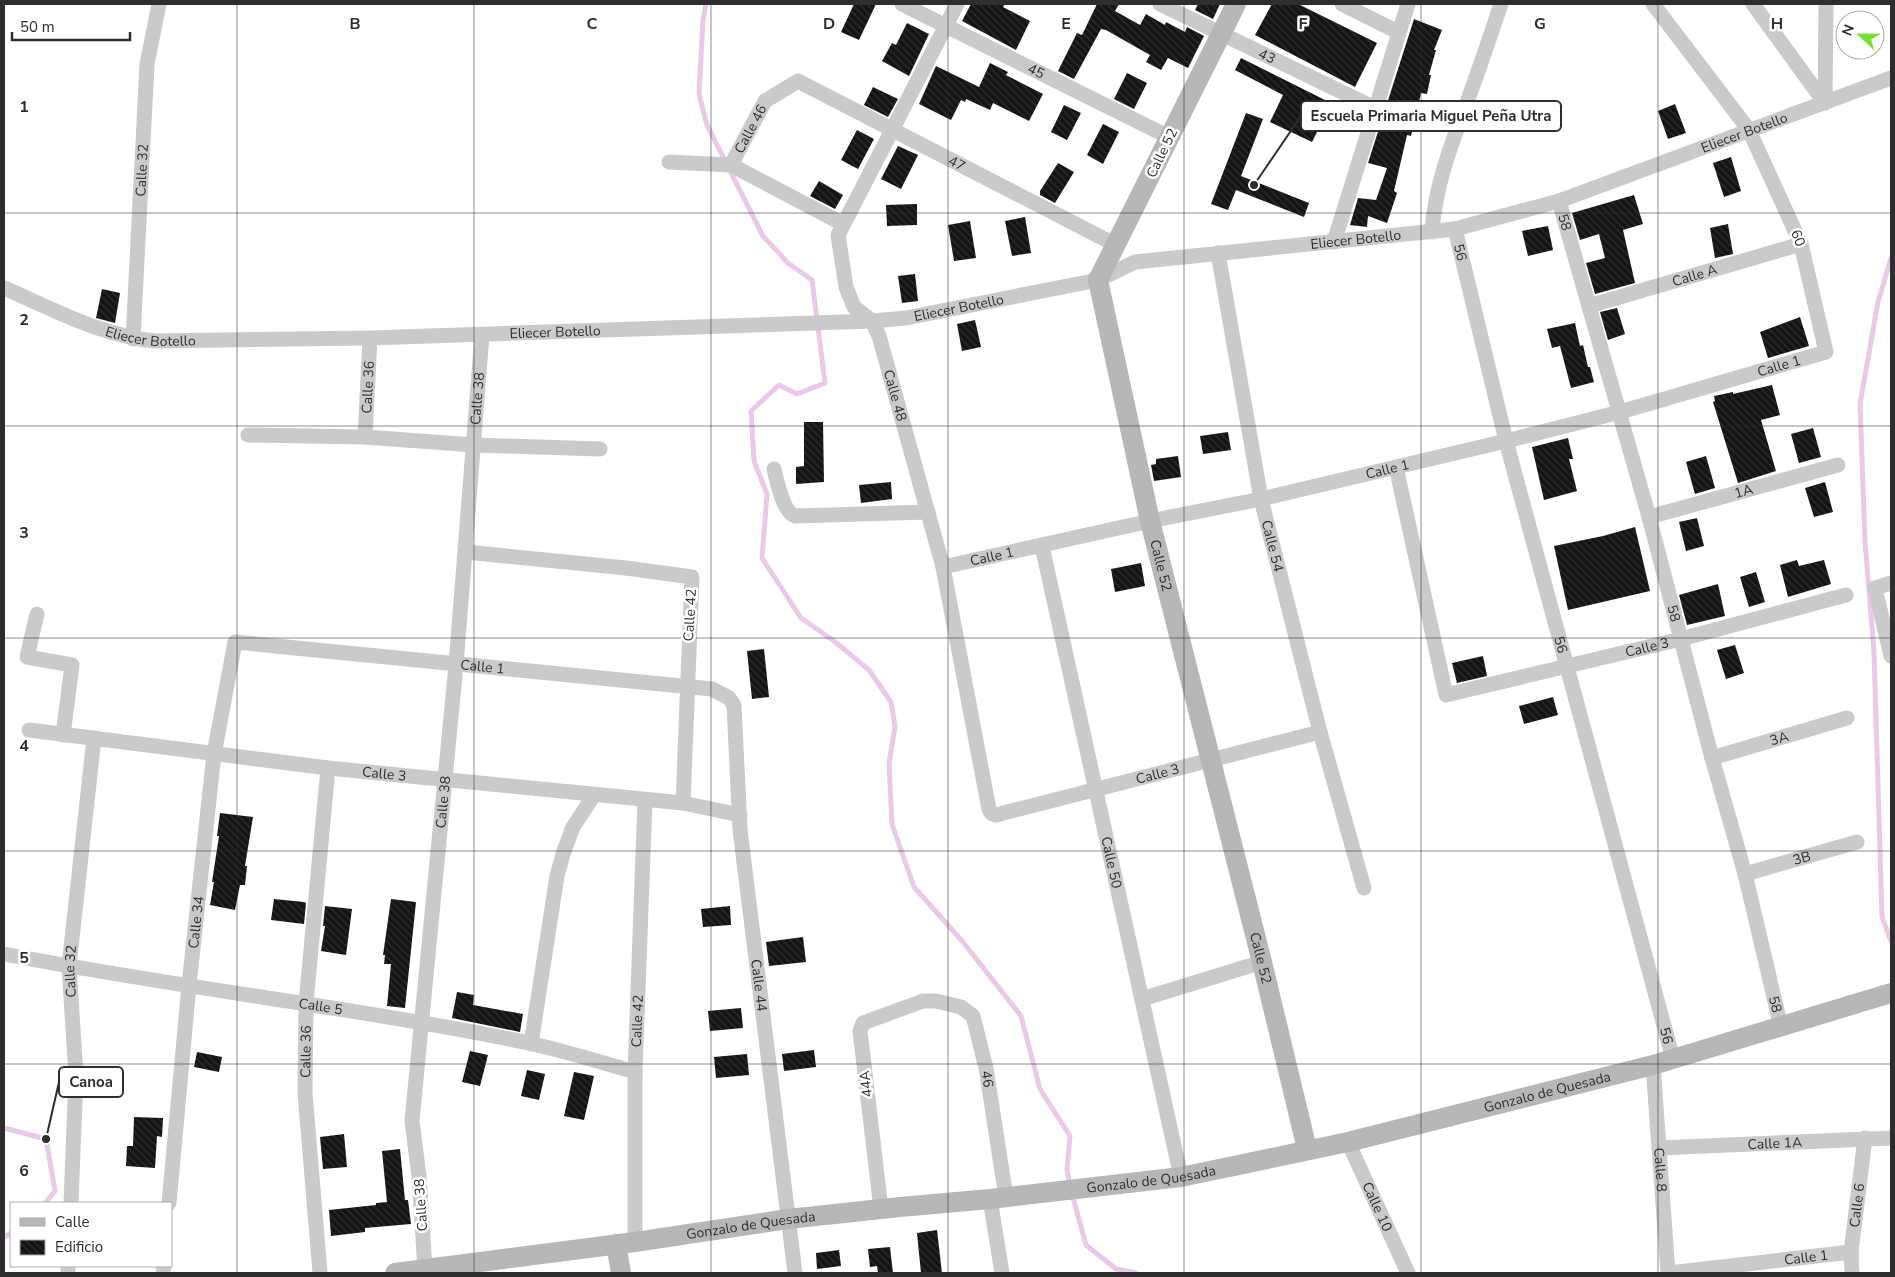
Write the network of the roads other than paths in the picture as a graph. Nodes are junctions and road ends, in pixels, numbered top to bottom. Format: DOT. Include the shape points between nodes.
graph roads {
  1 [pos="159,4"];
  2 [pos="902,4"];
  3 [pos="957,4"];
  4 [pos="1160,4"];
  5 [pos="1236,4"];
  6 [pos="1342,4"];
  7 [pos="1408,4"];
  8 [pos="1501,4"];
  9 [pos="1653,4"];
  10 [pos="1753,4"];
  11 [pos="1826,4"];
  12 [pos="946,26"];
  13 [pos="1398,32"];
  14 [pos="1221,34"];
  15 [pos="1891,78"];
  16 [pos="798,81"];
  17 [pos="1824,104"];
  18 [pos="1375,108"];
  19 [pos="893,130"];
  20 [pos="1749,130"];
  21 [pos="1170,137"];
  22 [pos="669,162"];
  23 [pos="732,165"];
  24 [pos="1559,201"];
  25 [pos="843,224"];
  26 [pos="1455,229"];
  27 [pos="1432,232"];
  28 [pos="1334,242"];
  29 [pos="1801,244"];
  30 [pos="1116,245"];
  31 [pos="1218,253"];
  32 [pos="1098,280"];
  33 [pos="4,288"];
  34 [pos="1589,306"];
  35 [pos="872,321"];
  36 [pos="482,335"];
  37 [pos="370,338"];
  38 [pos="133,339"];
  39 [pos="1826,352"];
  40 [pos="1620,412"];
  41 [pos="248,435"];
  42 [pos="365,437"];
  43 [pos="1506,441"];
  44 [pos="474,445"];
  45 [pos="600,449"];
  46 [pos="1838,465"];
  47 [pos="1396,467"];
  48 [pos="774,469"];
  49 [pos="1261,499"];
  50 [pos="928,512"];
  51 [pos="1649,517"];
  52 [pos="1150,521"];
  53 [pos="1042,546"];
  54 [pos="466,552"];
  55 [pos="943,567"];
  56 [pos="1891,583"];
  57 [pos="1846,595"];
  58 [pos="37,614"];
  59 [pos="1681,639"];
  60 [pos="235,642"];
  61 [pos="1891,656"];
  62 [pos="456,665"];
  63 [pos="1567,666"];
  64 [pos="687,687"];
  65 [pos="729,698"];
  66 [pos="1847,718"];
  67 [pos="28,730"];
  68 [pos="1320,732"];
  69 [pos="63,735"];
  70 [pos="94,738"];
  71 [pos="214,754"];
  72 [pos="1712,758"];
  73 [pos="1210,760"];
  74 [pos="328,768"];
  75 [pos="444,780"];
  76 [pos="1096,790"];
  77 [pos="594,795"];
  78 [pos="645,800"];
  79 [pos="683,803"];
  80 [pos="740,815"];
  81 [pos="996,815"];
  82 [pos="1857,842"];
  83 [pos="1745,874"];
  84 [pos="1364,888"];
  85 [pos="4,954"];
  86 [pos="1262,962"];
  87 [pos="69,966"];
  88 [pos="189,985"];
  89 [pos="1891,993"];
  90 [pos="1142,999"];
  91 [pos="923,1001"];
  92 [pos="306,1003"];
  93 [pos="421,1023"];
  94 [pos="1781,1026"];
  95 [pos="531,1044"];
  96 [pos="1673,1059"];
  97 [pos="1653,1065"];
  98 [pos="635,1072"];
  99 [pos="1865,1138"];
  100 [pos="1891,1138"];
  101 [pos="1348,1142"];
  102 [pos="1660,1148"];
  103 [pos="1307,1149"];
  104 [pos="1181,1177"];
  105 [pos="998,1198"];
  106 [pos="71,1202"];
  107 [pos="169,1202"];
  108 [pos="881,1209"];
  109 [pos="788,1219"];
  110 [pos="626,1243"];
  111 [pos="1851,1252"];
  112 [pos="425,1269"];
  113 [pos="320,1273"];
  114 [pos="395,1273"];
  115 [pos="621,1273"];
  116 [pos="795,1273"];
  117 [pos="1002,1273"];
  118 [pos="1408,1273"];
  119 [pos="1669,1273"];
  120 [pos="1852,1273"];
  1 -- 38 [label="street, Calle 32" via="147,64"];
  2 -- 12 [label="street, 45"];
  3 -- 12 [label="street, Calle 48"];
  4 -- 14 [label="street, 43"];
  5 -- 14 [label="street, Calle 52"];
  6 -- 13 [label="street"];
  7 -- 13 [label="street"];
  8 -- 27 [label="street" via="1438,188"];
  9 -- 20 [label="street, 60"];
  10 -- 17 [label="street"];
  11 -- 17 [label="street"];
  12 -- 19 [label="street, Calle 48"];
  12 -- 21 [label="street, 45"];
  13 -- 18 [label="street"];
  14 -- 18 [label="street, 43"];
  14 -- 21 [label="street, Calle 52"];
  15 -- 17 [label="street, Eliecer Botello"];
  16 -- 19 [label="street, 47"];
  16 -- 23 [label="street, Calle 46" via="765,100"];
  17 -- 20 [label="street, Eliecer Botello"];
  18 -- 28 [label="street"];
  19 -- 25 [label="street, Calle 48"];
  19 -- 30 [label="street, 47"];
  20 -- 24 [label="street, Eliecer Botello"];
  20 -- 29 [label="street, 60"];
  21 -- 30 [label="street, Calle 52"];
  22 -- 23 [label="street"];
  23 -- 25 [label="street"];
  24 -- 26 [label="street, Eliecer Botello"];
  24 -- 34 [label="street, 58"];
  25 -- 35 [label="street, Calle 48" via="838,235 846,287 854,307"];
  26 -- 27 [label="street, Eliecer Botello"];
  26 -- 43 [label="street, 56"];
  27 -- 28 [label="street, Eliecer Botello"];
  28 -- 31 [label="street, Eliecer Botello"];
  29 -- 34 [label="street, Calle A"];
  29 -- 39 [label="street, 60"];
  30 -- 32 [label="street, Calle 52"];
  31 -- 32 [label="street, Eliecer Botello" via="1135,262"];
  31 -- 49 [label="street, Calle 54"];
  32 -- 35 [label="street, Eliecer Botello" via="906,318"];
  32 -- 52 [label="street, Calle 52"];
  33 -- 38 [label="street, Eliecer Botello" via="98,329"];
  34 -- 40 [label="street, 58"];
  35 -- 36 [label="street, Eliecer Botello"];
  35 -- 50 [label="street, Calle 48"];
  36 -- 37 [label="street, Eliecer Botello"];
  36 -- 44 [label="street, Calle 38"];
  37 -- 38 [label="street, Eliecer Botello" via="155,342"];
  37 -- 42 [label="street, Calle 36"];
  39 -- 40 [label="street, Calle 1"];
  40 -- 43 [label="street, Calle 1"];
  40 -- 51 [label="street, 58"];
  41 -- 42 [label="street"];
  42 -- 44 [label="street"];
  43 -- 47 [label="street, Calle 1"];
  43 -- 63 [label="street, 56"];
  44 -- 45 [label="street"];
  44 -- 54 [label="street, Calle 38"];
  46 -- 51 [label="street, 1A"];
  47 -- 49 [label="street, Calle 1"];
  47 -- 63 [label="street, Calle 3" via="1446,694"];
  48 -- 50 [label="street" via="785,505 795,516"];
  49 -- 52 [label="street, Calle 1"];
  49 -- 68 [label="street, Calle 54"];
  50 -- 55 [label="street, Calle 48"];
  51 -- 59 [label="street, 58"];
  52 -- 53 [label="street, Calle 1"];
  52 -- 73 [label="street, Calle 52"];
  53 -- 55 [label="street, Calle 1"];
  53 -- 76 [label="street, Calle 50"];
  54 -- 62 [label="street, Calle 38"];
  54 -- 64 [label="street, Calle 42" via="692,577"];
  55 -- 81 [label="street, Calle 48" via="989,809"];
  56 -- 61 [label="street" via="1875,588"];
  57 -- 59 [label="street, Calle 3"];
  58 -- 69 [label="street" via="27,657 72,666"];
  59 -- 63 [label="street, Calle 3"];
  59 -- 72 [label="street, 58"];
  60 -- 62 [label="street, Calle 1"];
  60 -- 71 [label="street, Calle 34"];
  62 -- 64 [label="street, Calle 1"];
  62 -- 75 [label="street, Calle 38"];
  63 -- 96 [label="street, 56"];
  64 -- 65 [label="street, Calle 1" via="712,689"];
  64 -- 79 [label="street, Calle 42"];
  65 -- 80 [label="street, Calle 44" via="734,705"];
  66 -- 72 [label="street, 3A"];
  67 -- 69 [label="street, Calle 3"];
  68 -- 73 [label="street, Calle 3"];
  68 -- 84 [label="street, Calle 54"];
  69 -- 70 [label="street, Calle 3"];
  70 -- 71 [label="street, Calle 3"];
  70 -- 87 [label="street, Calle 32"];
  71 -- 74 [label="street, Calle 3"];
  71 -- 88 [label="street, Calle 34"];
  72 -- 83 [label="street, 58"];
  73 -- 76 [label="street, Calle 3"];
  73 -- 86 [label="street, Calle 52"];
  74 -- 75 [label="street, Calle 3"];
  74 -- 92 [label="street, Calle 36"];
  75 -- 77 [label="street, Calle 3"];
  75 -- 93 [label="street, Calle 38"];
  76 -- 81 [label="street, Calle 3"];
  76 -- 90 [label="street, Calle 50"];
  77 -- 78 [label="street, Calle 3"];
  77 -- 95 [label="street" via="573,827 557,876"];
  78 -- 79 [label="street, Calle 3"];
  78 -- 98 [label="street, Calle 42"];
  79 -- 80 [label="street, Calle 3"];
  80 -- 109 [label="street, Calle 44"];
  82 -- 83 [label="street, 3B"];
  83 -- 94 [label="street, 58"];
  85 -- 87 [label="street, Calle 5"];
  86 -- 90 [label="street"];
  86 -- 103 [label="street, Calle 52"];
  87 -- 88 [label="street, Calle 5"];
  87 -- 106 [label="street, Calle 32" via="76,1076"];
  88 -- 92 [label="street, Calle 5"];
  88 -- 107 [label="street, Calle 34"];
  89 -- 94 [label="street, Gonzalo de Quesada"];
  90 -- 104 [label="street, Calle 50"];
  91 -- 105 [label="street, 46" via="961,1007 973,1016 986,1068"];
  91 -- 108 [label="street, 44A" via="860,1026"];
  92 -- 93 [label="street, Calle 5"];
  92 -- 113 [label="street, Calle 36" via="305,1094"];
  93 -- 95 [label="street, Calle 5"];
  93 -- 112 [label="street, Calle 38" via="412,1121"];
  94 -- 96 [label="street, Gonzalo de Quesada"];
  95 -- 98 [label="street, Calle 5"];
  96 -- 97 [label="street, Gonzalo de Quesada"];
  97 -- 101 [label="street, Gonzalo de Quesada"];
  97 -- 102 [label="street, Calle 8"];
  98 -- 110 [label="street, Calle 42"];
  99 -- 100 [label="street, Calle 1A"];
  99 -- 102 [label="street, Calle 1A"];
  99 -- 111 [label="street, Calle 6"];
  101 -- 103 [label="street, Gonzalo de Quesada"];
  101 -- 118 [label="street, Calle 10"];
  102 -- 119 [label="street, Calle 8"];
  103 -- 104 [label="street, Gonzalo de Quesada"];
  104 -- 105 [label="street, Gonzalo de Quesada"];
  105 -- 108 [label="street, Gonzalo de Quesada"];
  105 -- 117 [label="street, 46"];
  108 -- 109 [label="street, Gonzalo de Quesada"];
  109 -- 110 [label="street, Gonzalo de Quesada"];
  109 -- 116 [label="street, Calle 44"];
  110 -- 112 [label="street, Gonzalo de Quesada"];
  110 -- 115 [label="street"];
  111 -- 119 [label="street, Calle 1"];
  111 -- 120 [label="street, Calle 6"];
  112 -- 114 [label="street, Gonzalo de Quesada"];
}
